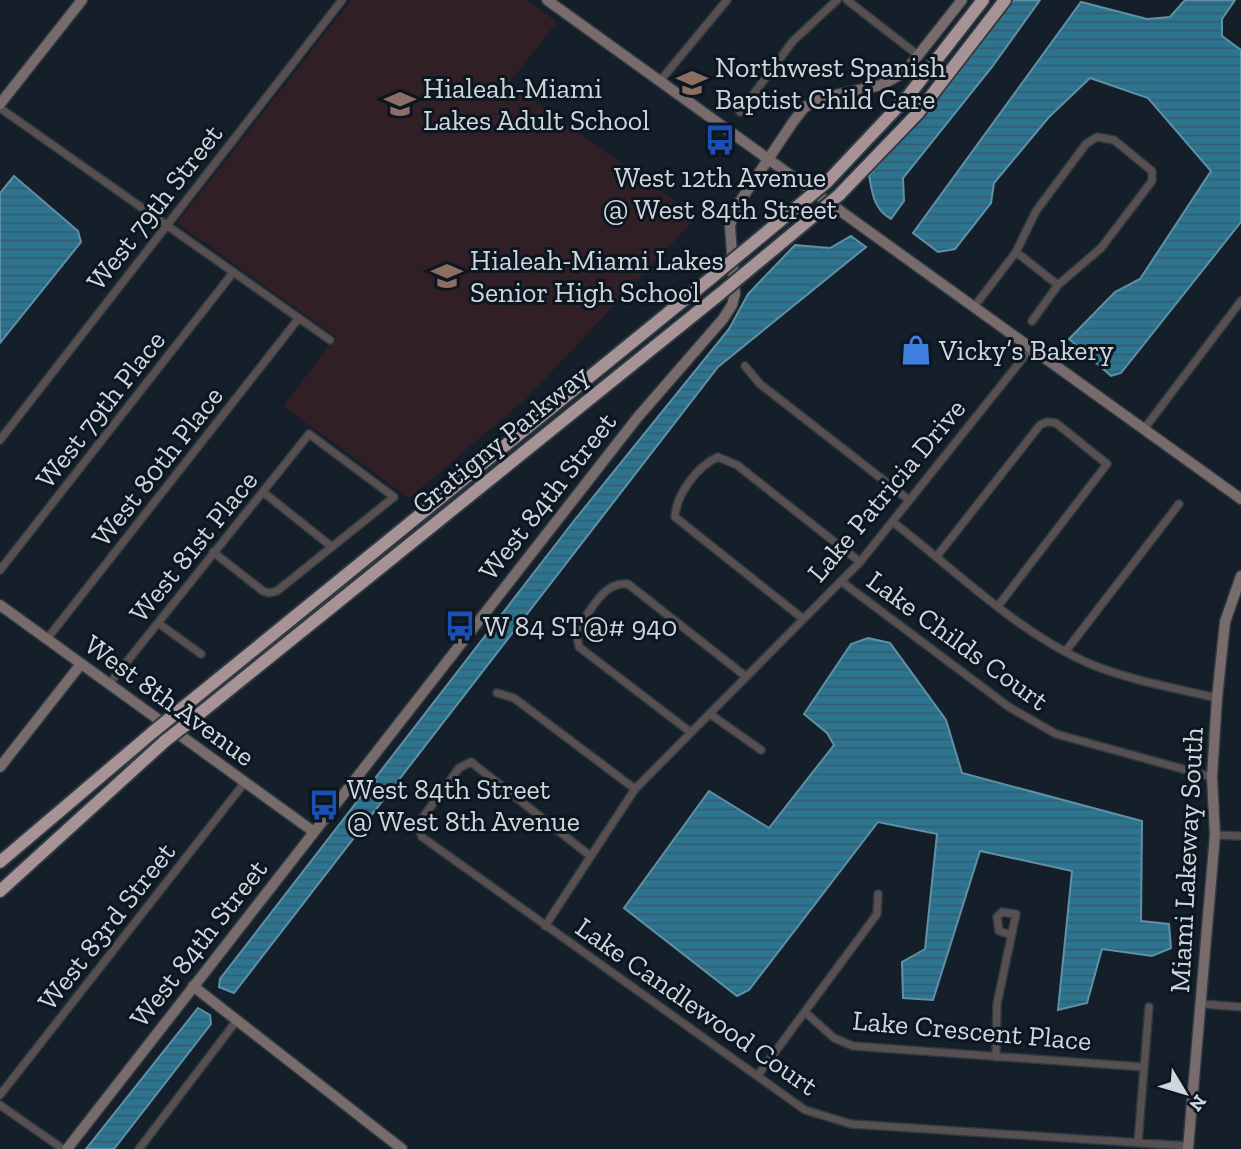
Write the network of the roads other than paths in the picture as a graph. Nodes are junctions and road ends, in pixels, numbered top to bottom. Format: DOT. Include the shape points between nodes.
graph roads {
  1 [pos="82,0"];
  2 [pos="342,0"];
  3 [pos="547,0"];
  4 [pos="727,0"];
  5 [pos="836,0"];
  6 [pos="847,0"];
  7 [pos="962,0"];
  8 [pos="983,0"];
  9 [pos="1005,0"];
  10 [pos="919,56"];
  11 [pos="660,81"];
  12 [pos="0,106"];
  13 [pos="740,112"];
  14 [pos="766,159"];
  15 [pos="165,227"];
  16 [pos="1016,252"];
  17 [pos="232,274"];
  18 [pos="1058,285"];
  19 [pos="1241,301"];
  20 [pos="974,307"];
  21 [pos="299,318"];
  22 [pos="1032,321"];
  23 [pos="330,340"];
  24 [pos="1031,348"];
  25 [pos="746,366"];
  26 [pos="1144,429"];
  27 [pos="0,440"];
  28 [pos="263,492"];
  29 [pos="1241,499"];
  30 [pos="909,500"];
  31 [pos="1178,504"];
  32 [pos="893,522"];
  33 [pos="332,547"];
  34 [pos="213,552"];
  35 [pos="937,556"];
  36 [pos="860,562"];
  37 [pos="0,570"];
  38 [pos="1241,576"];
  39 [pos="842,582"];
  40 [pos="0,606"];
  41 [pos="998,606"];
  42 [pos="802,618"];
  43 [pos="158,623"];
  44 [pos="47,639"];
  45 [pos="1065,652"];
  46 [pos="201,654"];
  47 [pos="81,664"];
  48 [pos="744,675"];
  49 [pos="109,684"];
  50 [pos="497,693"];
  51 [pos="1217,698"];
  52 [pos="710,714"];
  53 [pos="688,732"];
  54 [pos="761,750"];
  55 [pos="0,767"];
  56 [pos="1212,777"];
  57 [pos="245,782"];
  58 [pos="635,789"];
  59 [pos="314,832"];
  60 [pos="1215,835"];
  61 [pos="1241,836"];
  62 [pos="589,855"];
  63 [pos="0,862"];
  64 [pos="0,891"];
  65 [pos="878,894"];
  66 [pos="545,926"];
  67 [pos="1011,935"];
  68 [pos="193,986"];
  69 [pos="1202,1004"];
  70 [pos="1149,1007"];
  71 [pos="1241,1007"];
  72 [pos="805,1012"];
  73 [pos="237,1020"];
  74 [pos="996,1057"];
  75 [pos="1144,1067"];
  76 [pos="758,1075"];
  77 [pos="0,1095"];
  78 [pos="0,1105"];
  79 [pos="1138,1142"];
  80 [pos="1188,1148"];
  81 [pos="65,1149"];
  82 [pos="140,1149"];
  83 [pos="402,1149"];
  1 -- 12 [label="street"];
  2 -- 15 [label="street, West 79th Street"];
  3 -- 11 [label="street"];
  4 -- 11 [label="street"];
  5 -- 13 [label="street" via="793,41"];
  6 -- 10 [label="street"];
  7 -- 10 [label="street, West 84th Street"];
  8 -- 63 [label="highway, Gratigny Parkway, bridge" via="909,96 827,181"];
  9 -- 64 [label="highway, Gratigny Parkway, bridge" via="919,113 839,195 165,741"];
  10 -- 14 [label="street, West 84th Street" via="893,80 818,99 804,108"];
  11 -- 14 [label="street"];
  12 -- 15 [label="street"];
  14 -- 20 [label="street"];
  14 -- 59 [label="street, West 84th Street" via="735,209 730,226 735,294 723,319 636,418"];
  15 -- 17 [label="street"];
  15 -- 27 [label="street, West 79th Street"];
  16 -- 18 [label="street"];
  16 -- 18 [label="street" via="1035,211 1086,144 1097,137 1114,141 1152,171 1152,181 1101,248"];
  16 -- 20 [label="street"];
  17 -- 21 [label="street"];
  17 -- 37 [label="street, West 79th Place"];
  18 -- 22 [label="street"];
  19 -- 26 [label="street"];
  20 -- 24 [label="street"];
  21 -- 23 [label="street"];
  21 -- 44 [label="street, West 80th Place"];
  24 -- 26 [label="street"];
  24 -- 30 [label="street, Lake Patricia Drive"];
  25 -- 30 [label="street" via="760,384"];
  26 -- 29 [label="street"];
  28 -- 33 [label="street"];
  28 -- 33 [label="street, West 81st Place" via="309,434 394,497"];
  28 -- 34 [label="street, West 81st Place"];
  30 -- 32 [label="street, Lake Patricia Drive"];
  31 -- 45 [label="street"];
  32 -- 35 [label="street"];
  32 -- 36 [label="street, Lake Patricia Drive"];
  33 -- 34 [label="street" via="277,592 263,591"];
  34 -- 43 [label="street, West 81st Place"];
  35 -- 41 [label="street"];
  35 -- 41 [label="street" via="1040,425 1056,423 1107,464"];
  36 -- 39 [label="street, Lake Patricia Drive"];
  36 -- 42 [label="street" via="737,465 718,457 707,462 676,502 675,517"];
  38 -- 51 [label="street, Miami Lakeway South" via="1225,622"];
  39 -- 42 [label="street, Lake Patricia Drive"];
  39 -- 56 [label="street, Lake Childs Court" via="1009,707 1056,734"];
  40 -- 44 [label="street, West 8th Avenue"];
  41 -- 45 [label="street"];
  42 -- 48 [label="street, Lake Patricia Drive"];
  43 -- 46 [label="street"];
  43 -- 49 [label="street, West 81st Place"];
  44 -- 47 [label="street, West 8th Avenue"];
  45 -- 51 [label="street" via="1104,668"];
  47 -- 49 [label="street, West 8th Avenue"];
  47 -- 55 [label="street"];
  48 -- 52 [label="street, Lake Patricia Drive"];
  48 -- 53 [label="street" via="628,584 608,587 576,631 579,647"];
  49 -- 57 [label="street, West 8th Avenue"];
  50 -- 58 [label="street" via="514,698"];
  51 -- 56 [label="street, Miami Lakeway South"];
  52 -- 53 [label="street, Lake Patricia Drive"];
  52 -- 54 [label="street"];
  53 -- 58 [label="street, Lake Patricia Drive"];
  56 -- 60 [label="street, Miami Lakeway South"];
  57 -- 59 [label="street, West 8th Avenue"];
  57 -- 77 [label="street, West 83rd Street"];
  58 -- 62 [label="street, Lake Patricia Drive"];
  59 -- 68 [label="street, West 84th Street"];
  60 -- 61 [label="street"];
  60 -- 69 [label="street, Miami Lakeway South"];
  62 -- 66 [label="street, Lake Patricia Drive"];
  62 -- 66 [label="street, Lake Candlewood Court" via="471,762 459,768 418,824 422,837"];
  65 -- 72 [label="street" via="877,914"];
  66 -- 76 [label="street, Lake Candlewood Court"];
  67 -- 67 [label="street" via="1016,914 1002,912 997,917 999,931"];
  67 -- 74 [label="street" via="996,1004"];
  68 -- 73 [label="street"];
  68 -- 81 [label="street, West 84th Street"];
  69 -- 71 [label="street"];
  69 -- 80 [label="street, Miami Lakeway South"];
  70 -- 75 [label="street"];
  72 -- 74 [label="street, Lake Crescent Place" via="834,1038 853,1046"];
  72 -- 76 [label="street"];
  73 -- 82 [label="street"];
  73 -- 83 [label="street"];
  74 -- 75 [label="street, Lake Crescent Place"];
  75 -- 79 [label="street"];
  76 -- 79 [label="street, Lake Candlewood Court" via="805,1110 851,1124"];
  78 -- 81 [label="street"];
  79 -- 80 [label="street, Lake Candlewood Court"];
}
